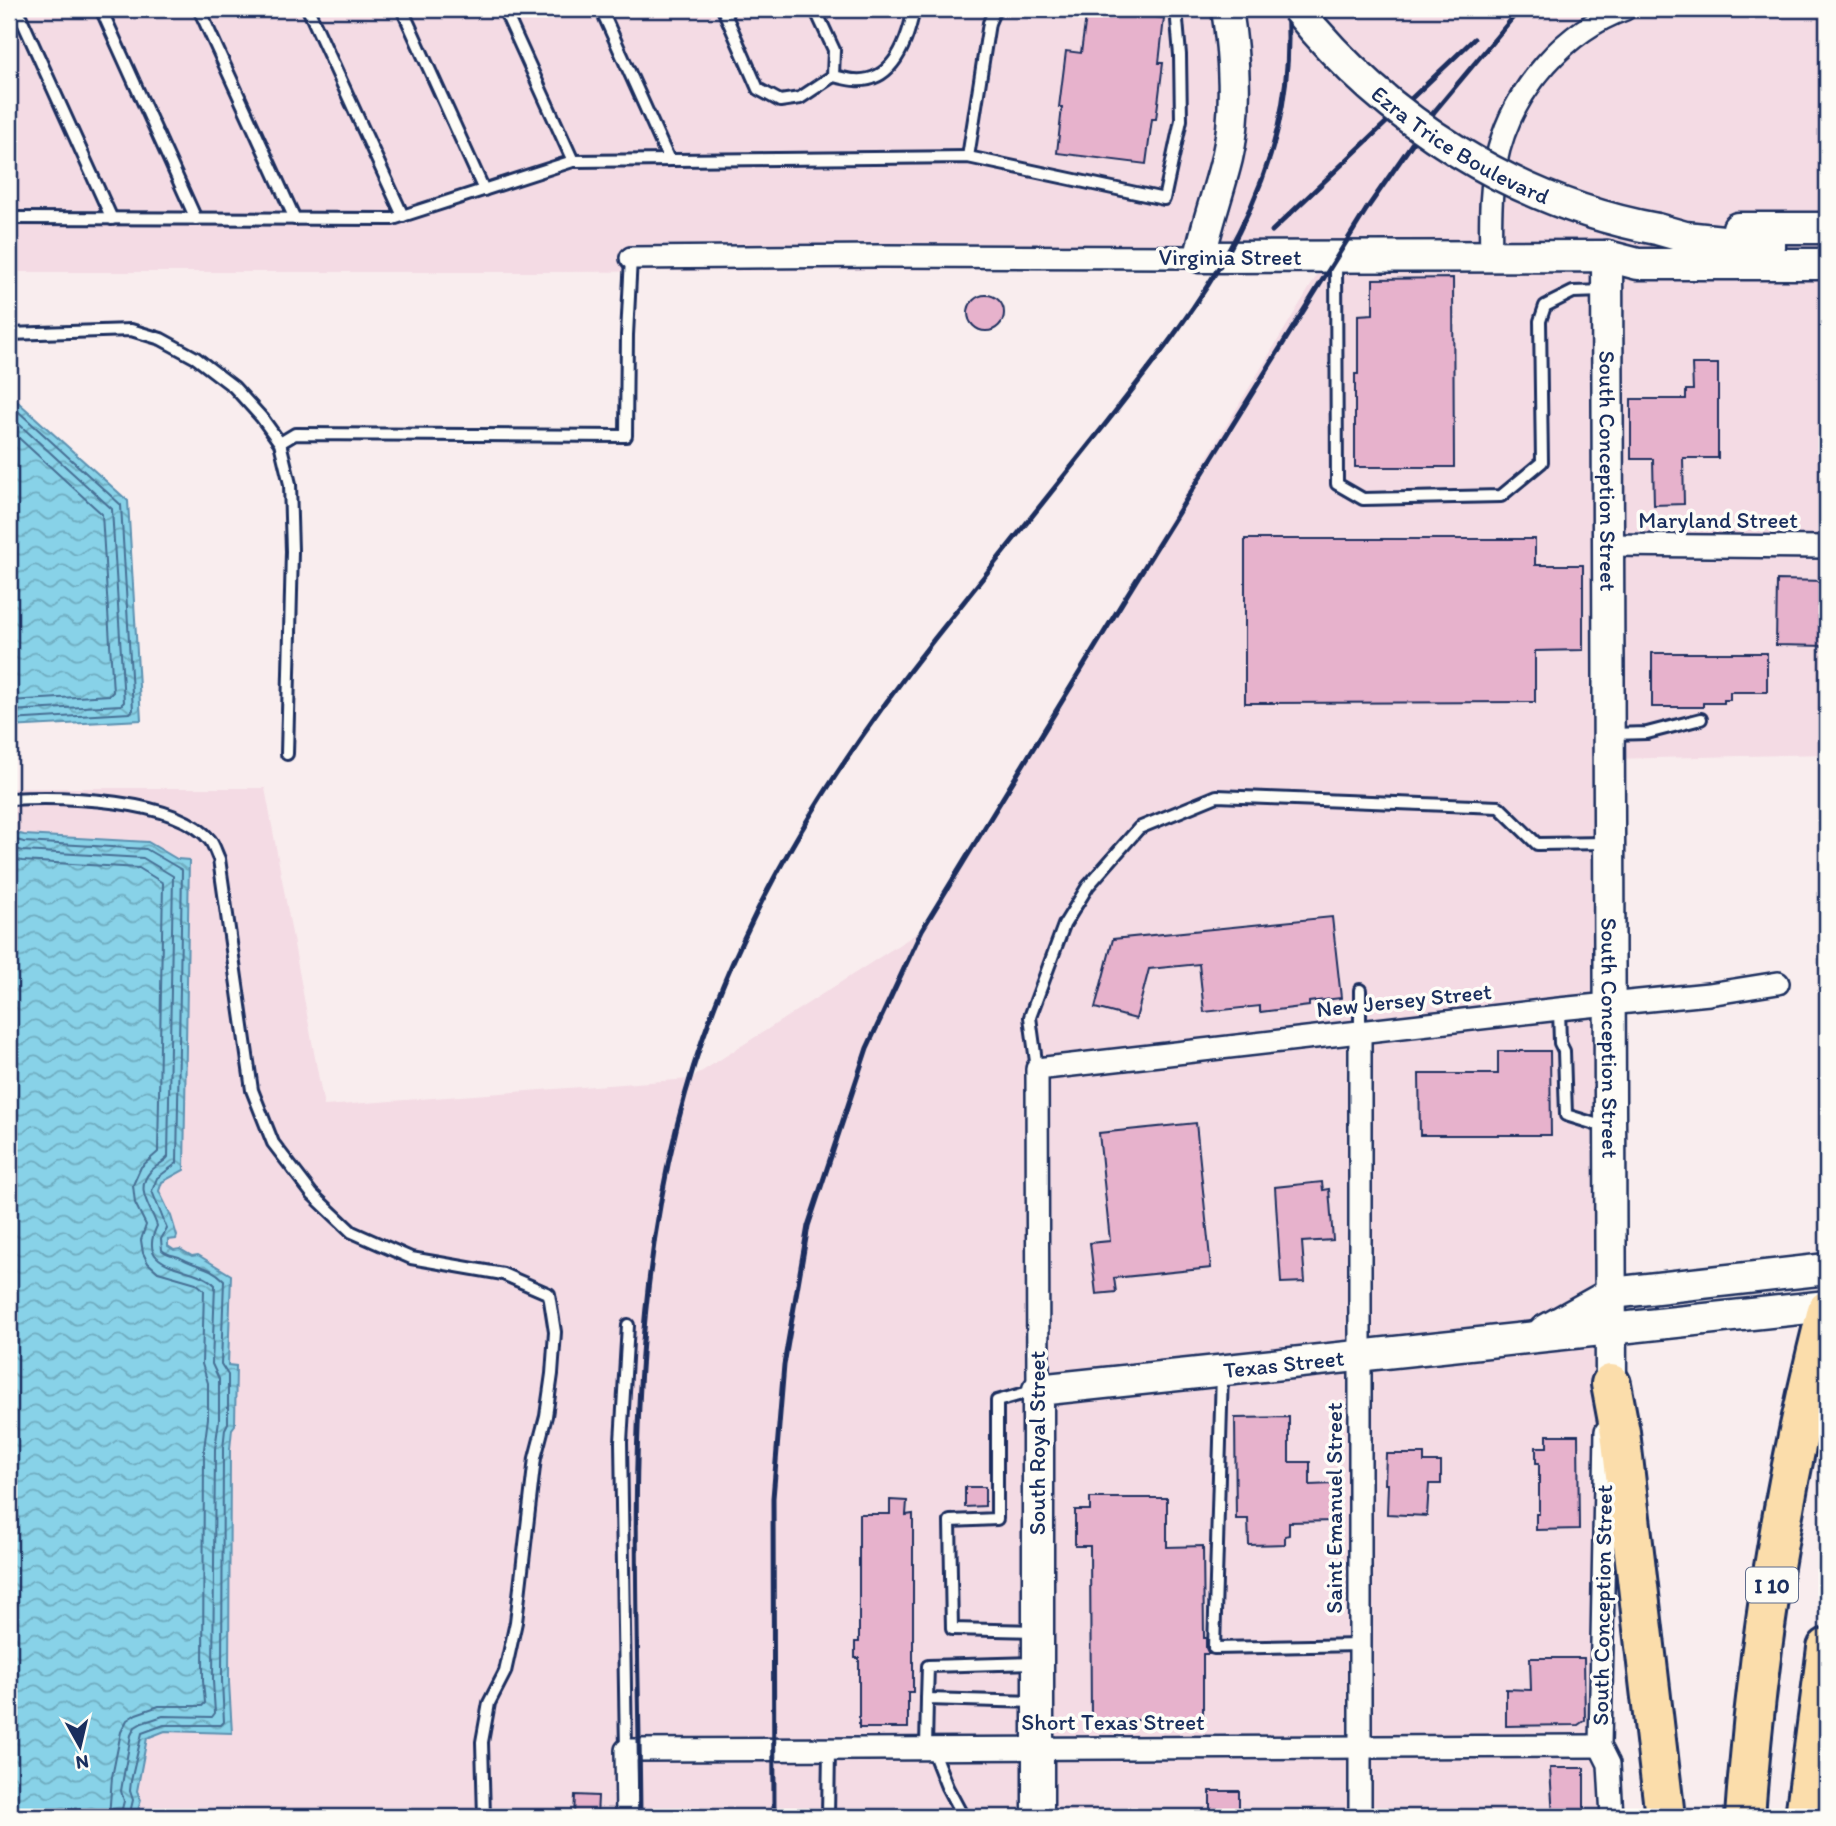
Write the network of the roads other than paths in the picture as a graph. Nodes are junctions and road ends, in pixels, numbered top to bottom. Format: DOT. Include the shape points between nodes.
graph roads {
  1 [pos="17,9"];
  2 [pos="101,9"];
  3 [pos="200,9"];
  4 [pos="309,9"];
  5 [pos="402,9"];
  6 [pos="504,9"];
  7 [pos="601,9"];
  8 [pos="723,9"];
  9 [pos="815,9"];
  10 [pos="914,9"];
  11 [pos="995,9"];
  12 [pos="1176,9"];
  13 [pos="1227,9"];
  14 [pos="1297,9"];
  15 [pos="1613,11"];
  16 [pos="833,76"];
  17 [pos="968,157"];
  18 [pos="669,160"];
  19 [pos="573,161"];
  20 [pos="484,190"];
  21 [pos="403,216"];
  22 [pos="9,218"];
  23 [pos="112,219"];
  24 [pos="196,219"];
  25 [pos="295,219"];
  26 [pos="1827,228"];
  27 [pos="1657,229"];
  28 [pos="1827,238"];
  29 [pos="1771,246"];
  30 [pos="1827,247"];
  31 [pos="1200,257"];
  32 [pos="1336,257"];
  33 [pos="1491,257"];
  34 [pos="1607,257"];
  35 [pos="631,258"];
  36 [pos="1827,264"];
  37 [pos="1607,291"];
  38 [pos="9,334"];
  39 [pos="280,443"];
  40 [pos="1608,545"];
  41 [pos="1827,547"];
  42 [pos="1701,719"];
  43 [pos="1608,734"];
  44 [pos="287,754"];
  45 [pos="9,799"];
  46 [pos="1608,844"];
  47 [pos="1778,983"];
  48 [pos="1360,990"];
  49 [pos="1609,1003"];
  50 [pos="1559,1009"];
  51 [pos="1360,1031"];
  52 [pos="1037,1069"];
  53 [pos="1610,1128"];
  54 [pos="1827,1269"];
  55 [pos="1612,1293"];
  56 [pos="1827,1308"];
  57 [pos="628,1325"];
  58 [pos="1612,1329"];
  59 [pos="1530,1338"];
  60 [pos="1360,1356"];
  61 [pos="1222,1371"];
  62 [pos="1611,1384"];
  63 [pos="1038,1390"];
  64 [pos="1037,1631"];
  65 [pos="1359,1645"];
  66 [pos="1827,1648"];
  67 [pos="1037,1663"];
  68 [pos="927,1699"];
  69 [pos="1037,1703"];
  70 [pos="1600,1746"];
  71 [pos="1360,1747"];
  72 [pos="1037,1748"];
  73 [pos="829,1749"];
  74 [pos="929,1749"];
  75 [pos="626,1750"];
  76 [pos="484,1817"];
  77 [pos="627,1817"];
  78 [pos="828,1817"];
  79 [pos="964,1817"];
  80 [pos="1038,1817"];
  81 [pos="1360,1817"];
  82 [pos="1612,1817"];
  83 [pos="1665,1817"];
  84 [pos="1745,1817"];
  85 [pos="1805,1817"];
  1 -- 23 [label="lane"];
  2 -- 24 [label="lane"];
  3 -- 25 [label="lane"];
  4 -- 21 [label="lane"];
  5 -- 20 [label="lane"];
  6 -- 19 [label="lane"];
  7 -- 18 [label="lane"];
  8 -- 16 [label="lane" via="758,89 780,101 800,98"];
  9 -- 16 [label="lane" via="834,50"];
  10 -- 16 [label="lane" via="906,43 883,73 856,80"];
  11 -- 17 [label="lane"];
  12 -- 17 [label="lane" via="1181,120 1164,199"];
  13 -- 31 [label="street" via="1234,89 1227,157"];
  14 -- 27 [label="street, Ezra Trice Boulevard, bridge" via="1384,97 1471,159 1557,201"];
  15 -- 33 [label="street" via="1556,55 1532,81 1510,121 1493,180"];
  17 -- 18 [label="lane"];
  18 -- 19 [label="lane"];
  19 -- 20 [label="lane"];
  20 -- 21 [label="lane"];
  21 -- 25 [label="lane"];
  22 -- 23 [label="lane"];
  23 -- 24 [label="lane"];
  24 -- 25 [label="lane"];
  26 -- 27 [label="street, Ezra Trice Boulevard"];
  27 -- 29 [label="street, Ezra Trice Boulevard" via="1685,237"];
  28 -- 29 [label="street" via="1801,238"];
  29 -- 30 [label="street, Ezra Trice Boulevard"];
  31 -- 32 [label="street, Virginia Street"];
  31 -- 35 [label="street, Virginia Street"];
  32 -- 33 [label="street, Virginia Street"];
  32 -- 37 [label="lane" via="1336,484 1363,499 1501,496 1542,462 1541,321 1545,306 1573,292"];
  33 -- 34 [label="street, Virginia Street"];
  34 -- 36 [label="street, Virginia Street" via="1638,264"];
  34 -- 37 [label="street, South Conception Street"];
  35 -- 39 [label="lane" via="626,436 295,434"];
  37 -- 40 [label="street, South Conception Street"];
  38 -- 39 [label="lane" via="131,330 161,339 234,387"];
  39 -- 44 [label="lane" via="290,484 292,551"];
  40 -- 41 [label="street, Maryland Street"];
  40 -- 43 [label="street, South Conception Street"];
  42 -- 43 [label="lane" via="1647,733"];
  43 -- 46 [label="street, South Conception Street"];
  45 -- 76 [label="lane" via="88,799 141,807 186,821 210,840 219,859 252,1090 273,1143 312,1194 352,1233 411,1258 503,1274 548,1294 555,1332 552,1374 535,1458 516,1622 505,1672 489,1703 482,1742"];
  46 -- 49 [label="street, South Conception Street"];
  46 -- 52 [label="lane" via="1537,844 1499,807 1217,796 1139,828 1088,886 1064,925 1030,1017"];
  47 -- 49 [label="street, New Jersey Street"];
  48 -- 51 [label="lane"];
  49 -- 50 [label="street, New Jersey Street"];
  49 -- 53 [label="street, South Conception Street"];
  50 -- 51 [label="street, New Jersey Street"];
  50 -- 53 [label="lane" via="1566,1115"];
  51 -- 52 [label="street, New Jersey Street"];
  51 -- 60 [label="street, Saint Emanuel Street"];
  52 -- 63 [label="street, South Royal Street"];
  53 -- 55 [label="street, South Conception Street"];
  54 -- 55 [label="street, Texas Street"];
  55 -- 58 [label="street, South Conception Street"];
  55 -- 59 [label="street, Texas Street"];
  56 -- 58 [label="street, Texas Street"];
  56 -- 84 [label="highway, I 10" via="1779,1533"];
  57 -- 75 [label="lane" via="621,1442"];
  58 -- 59 [label="street, Texas Street"];
  58 -- 62 [label="street, South Conception Street"];
  59 -- 60 [label="street, Texas Street"];
  60 -- 61 [label="street, Texas Street"];
  60 -- 65 [label="street, Saint Emanuel Street"];
  61 -- 63 [label="street, Texas Street"];
  61 -- 65 [label="lane" via="1214,1648"];
  62 -- 70 [label="street, South Conception Street" via="1604,1449"];
  62 -- 83 [label="highway"];
  63 -- 64 [label="street, South Royal Street"];
  63 -- 64 [label="lane" via="997,1401 998,1519 950,1521 952,1629"];
  64 -- 67 [label="street, South Royal Street"];
  65 -- 71 [label="street, Saint Emanuel Street"];
  66 -- 85 [label="highway"];
  67 -- 68 [label="lane" via="928,1666"];
  67 -- 69 [label="street, South Royal Street"];
  68 -- 69 [label="lane"];
  68 -- 74 [label="lane"];
  69 -- 72 [label="street, South Royal Street"];
  70 -- 71 [label="street, Short Texas Street"];
  70 -- 82 [label="street, South Conception Street" via="1609,1764"];
  71 -- 72 [label="street, Short Texas Street"];
  71 -- 81 [label="street, Saint Emanuel Street"];
  72 -- 74 [label="street, Short Texas Street"];
  72 -- 80 [label="street, South Royal Street"];
  73 -- 74 [label="street, Short Texas Street"];
  73 -- 75 [label="street, Short Texas Street"];
  73 -- 78 [label="lane"];
  74 -- 79 [label="lane"];
  75 -- 77 [label="street"];
}
